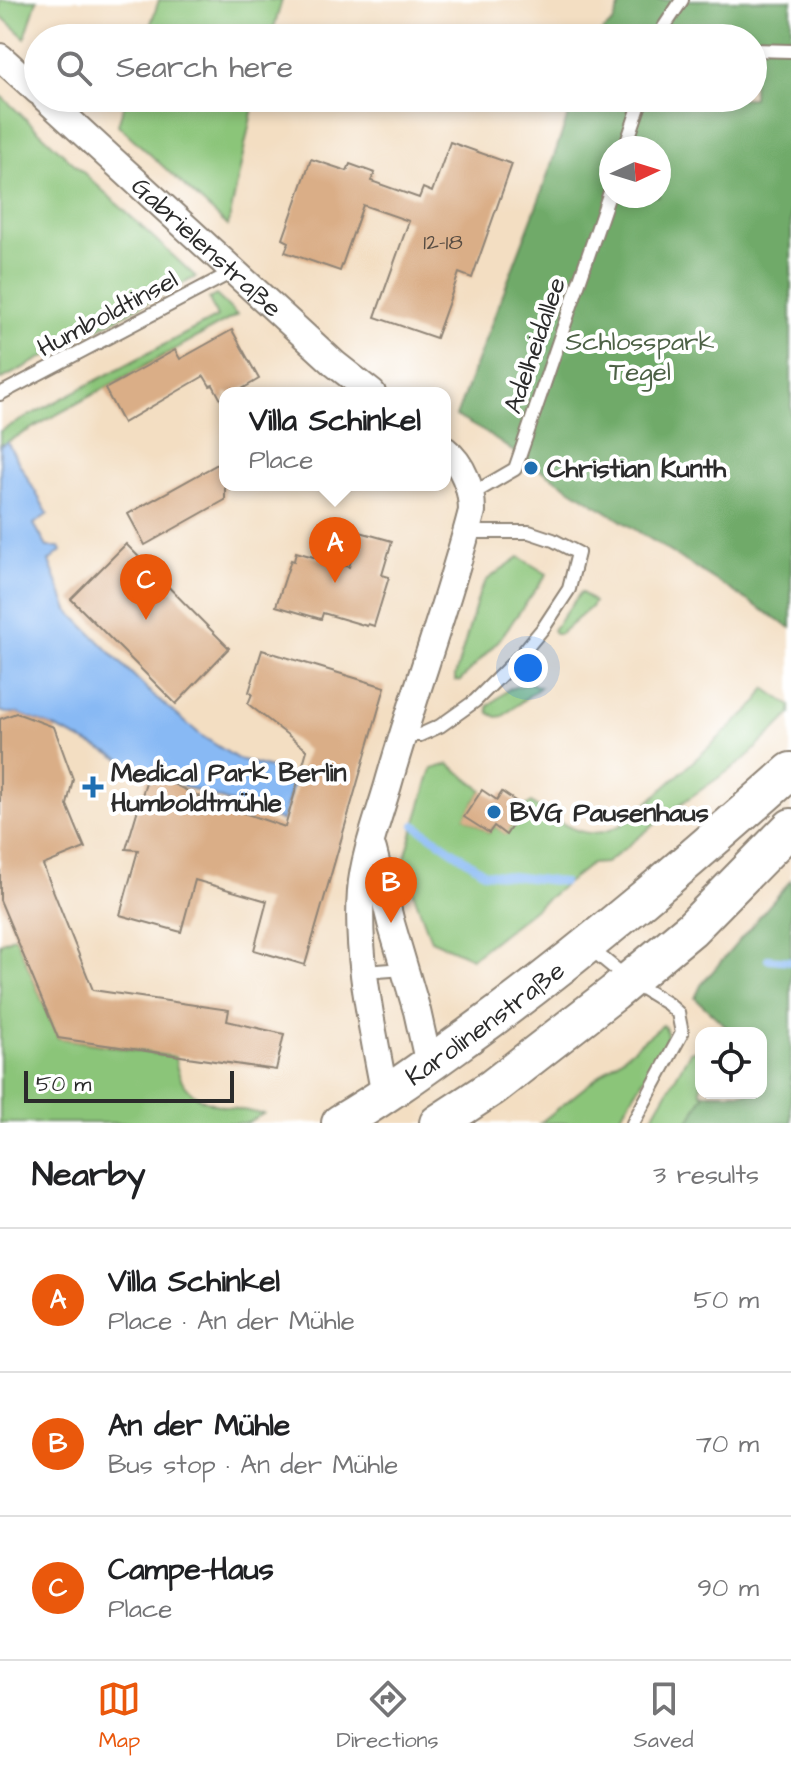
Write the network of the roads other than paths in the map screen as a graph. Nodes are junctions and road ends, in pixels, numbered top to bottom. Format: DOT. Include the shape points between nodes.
graph roads {
  1 [pos="682,0"];
  2 [pos="666,24"];
  3 [pos="767,50"];
  4 [pos="791,51"];
  5 [pos="0,57"];
  6 [pos="24,78"];
  7 [pos="60,112"];
  8 [pos="637,112"];
  9 [pos="629,136"];
  10 [pos="604,208"];
  11 [pos="234,271"];
  12 [pos="364,387"];
  13 [pos="0,394"];
  14 [pos="451,455"];
  15 [pos="472,494"];
  16 [pos="466,532"];
  17 [pos="402,735"];
  18 [pos="791,771"];
  19 [pos="791,827"];
  20 [pos="371,842"];
  21 [pos="592,942"];
  22 [pos="405,969"];
  23 [pos="640,971"];
  24 [pos="364,972"];
  25 [pos="429,1065"];
  26 [pos="387,1110"];
  27 [pos="441,1122"];
  28 [pos="340,1123"];
  29 [pos="633,1123"];
  1 -- 2 [label="lane"];
  3 -- 4 [label="lane"];
  5 -- 6 [label="street"];
  7 -- 11 [label="street, Gabrielenstraße"];
  8 -- 9 [label="lane"];
  10 -- 15 [label="lane, Adelheidallee" via="515,469"];
  11 -- 12 [label="street, Gabrielenstraße"];
  11 -- 13 [label="lane, Humboldtinsel"];
  14 -- 15 [label="street"];
  15 -- 16 [label="street"];
  16 -- 17 [label="street"];
  16 -- 17 [label="lane" via="529,532 578,553 569,589 520,656 475,701 440,726 420,735"];
  17 -- 20 [label="street"];
  18 -- 21 [label="main road, Karolinenstraße"];
  19 -- 23 [label="main road, Karolinenstraße" via="705,915"];
  20 -- 22 [label="street"];
  20 -- 24 [label="street" via="361,889"];
  21 -- 23 [label="lane, Karolinenstraße"];
  21 -- 25 [label="main road, Karolinenstraße"];
  22 -- 24 [label="lane"];
  22 -- 25 [label="street"];
  23 -- 27 [label="main road, Karolinenstraße"];
  23 -- 29 [label="lane" via="678,1013 682,1033"];
  24 -- 26 [label="street"];
  25 -- 26 [label="main road, Karolinenstraße"];
  25 -- 27 [label="main road"];
  26 -- 28 [label="main road, Karolinenstraße"];
}
